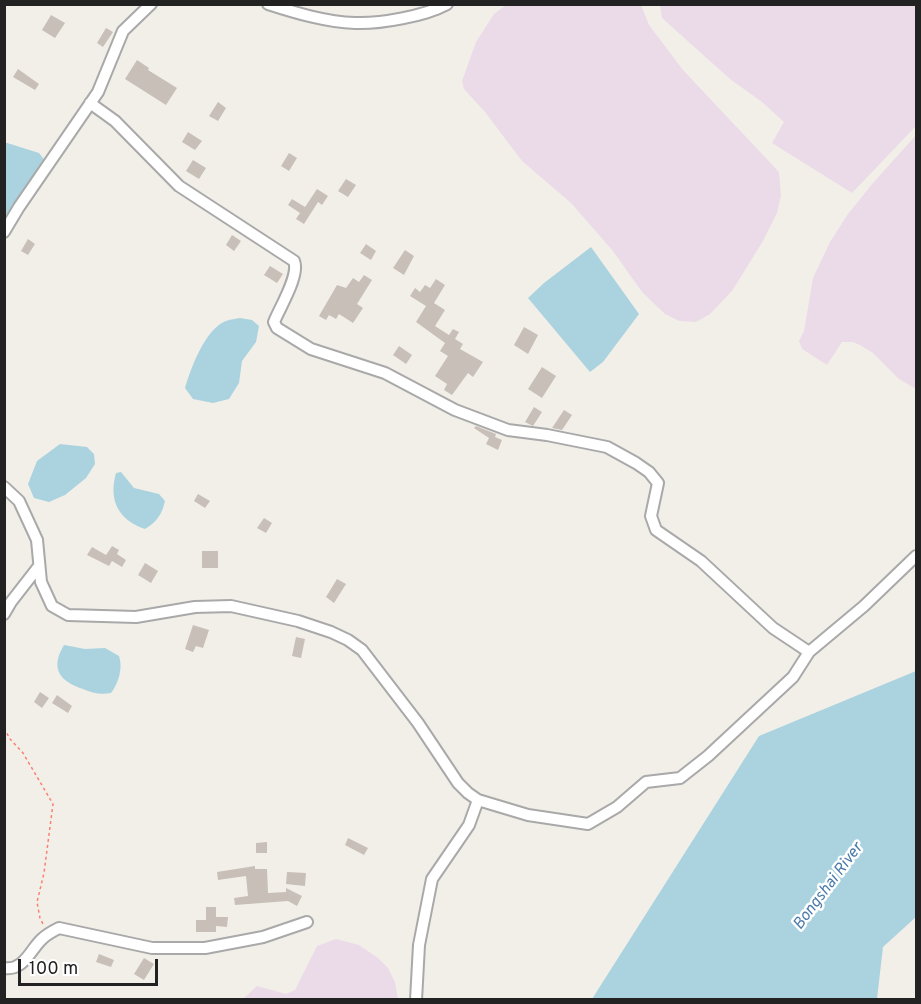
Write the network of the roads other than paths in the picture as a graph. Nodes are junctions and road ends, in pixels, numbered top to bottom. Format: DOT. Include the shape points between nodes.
graph roads {
  1 [pos="151,4"];
  2 [pos="268,4"];
  3 [pos="447,4"];
  4 [pos="90,103"];
  5 [pos="4,232"];
  6 [pos="4,487"];
  7 [pos="916,556"];
  8 [pos="39,566"];
  9 [pos="4,614"];
  10 [pos="809,652"];
  11 [pos="478,800"];
  12 [pos="307,922"];
  13 [pos="4,968"];
  14 [pos="416,999"];
  1 -- 4 [label="street" via="123,31"];
  2 -- 3 [label="street" via="302,15 355,23 407,18"];
  4 -- 5 [label="street"];
  4 -- 10 [label="street" via="115,121 179,186 294,261 295,274 274,322 277,328 311,349 385,374 476,418 508,430 607,447 636,463 658,483 651,516 656,530 701,561 773,628"];
  6 -- 8 [label="street" via="19,501 37,540"];
  7 -- 10 [label="street"];
  8 -- 9 [label="street"];
  8 -- 11 [label="street" via="41,582 52,606 68,615 136,617 195,607 231,606 298,621 348,640 374,664 458,783"];
  10 -- 11 [label="street" via="793,677 680,778 646,782 617,807 588,824 528,815"];
  11 -- 14 [label="street" via="469,825 432,879 419,945"];
  12 -- 13 [label="street" via="263,937 205,948 152,948 59,928 41,940 21,965"];
}
